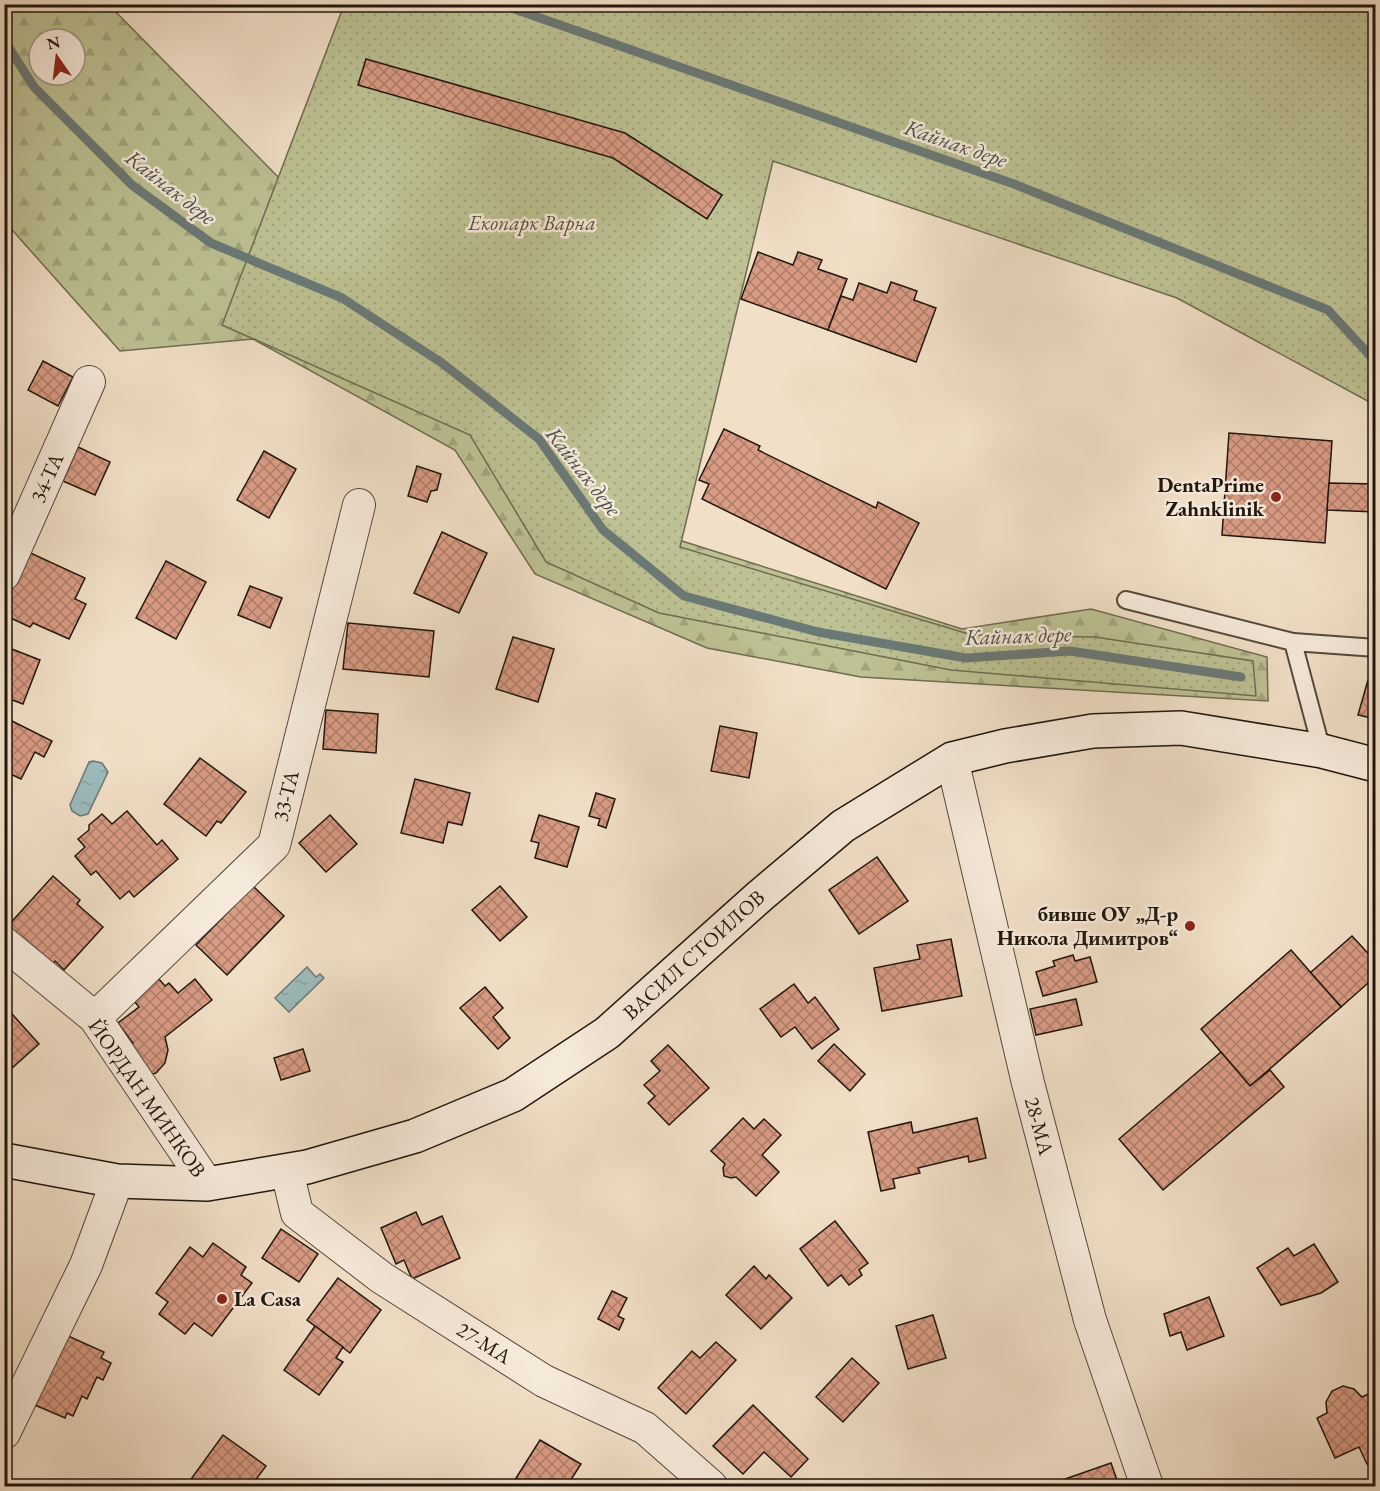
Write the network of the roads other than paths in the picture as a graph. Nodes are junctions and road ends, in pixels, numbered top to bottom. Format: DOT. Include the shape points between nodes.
graph roads {
  1 [pos="89,382"];
  2 [pos="359,506"];
  3 [pos="4,574"];
  4 [pos="1126,600"];
  5 [pos="1293,642"];
  6 [pos="1376,648"];
  7 [pos="1322,751"];
  8 [pos="952,759"];
  9 [pos="1376,765"];
  10 [pos="4,943"];
  11 [pos="95,1018"];
  12 [pos="4,1160"];
  13 [pos="287,1171"];
  14 [pos="117,1181"];
  15 [pos="207,1184"];
  16 [pos="4,1434"];
  17 [pos="711,1486"];
  18 [pos="1147,1486"];
  1 -- 3 [label="street, 34-ТА"];
  2 -- 11 [label="street, 33-ТА" via="274,845"];
  4 -- 5 [label="lane"];
  5 -- 6 [label="lane"];
  5 -- 7 [label="lane"];
  7 -- 8 [label="street, ВАСИЛ СТОИЛОВ" via="1181,728 1094,731"];
  7 -- 9 [label="street, ВАСИЛ СТОИЛОВ"];
  8 -- 13 [label="street, ВАСИЛ СТОИЛОВ" via="843,826 607,1033 513,1095 415,1136"];
  8 -- 18 [label="street, 28-МА" via="1028,1083 1090,1320"];
  10 -- 11 [label="street, ЙОРДАН МИНКОВ"];
  11 -- 15 [label="street, ЙОРДАН МИНКОВ"];
  12 -- 14 [label="street, ВАСИЛ СТОИЛОВ"];
  13 -- 15 [label="street, ВАСИЛ СТОИЛОВ"];
  13 -- 17 [label="street, 27-МА" via="297,1213 382,1278 544,1381 645,1428"];
  14 -- 15 [label="street, ВАСИЛ СТОИЛОВ"];
  14 -- 16 [label="street" via="86,1265"];
}
